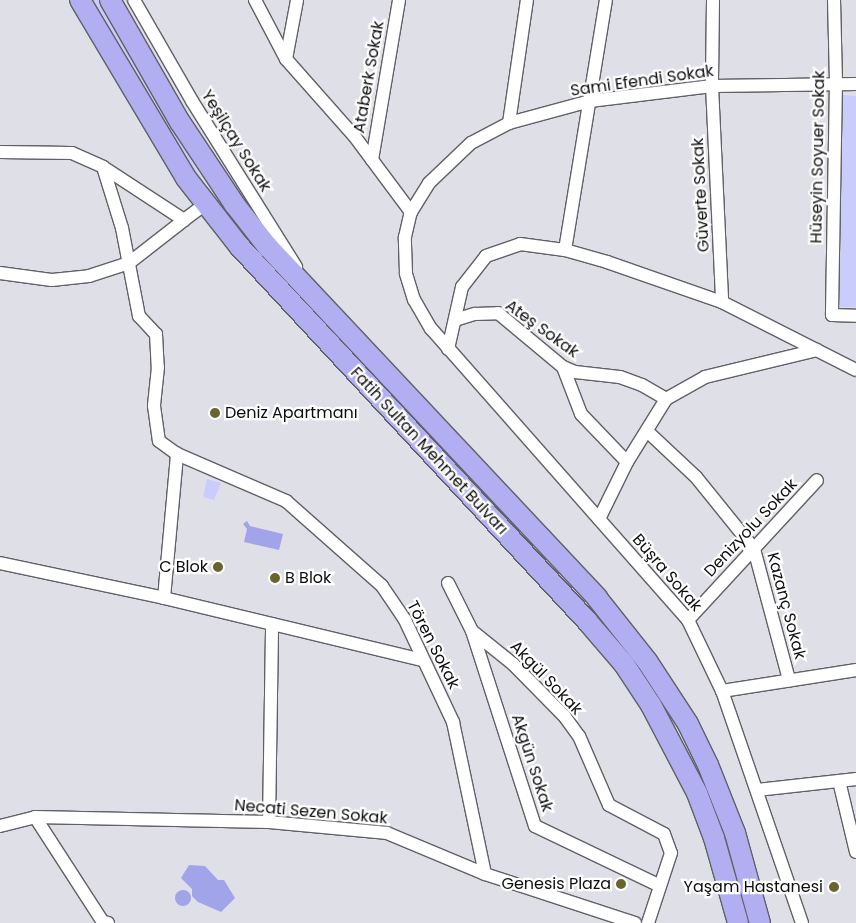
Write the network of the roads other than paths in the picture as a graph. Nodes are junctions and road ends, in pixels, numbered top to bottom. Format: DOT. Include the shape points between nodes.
graph roads {
  1 [pos="80,0"];
  2 [pos="110,0"];
  3 [pos="134,0"];
  4 [pos="255,0"];
  5 [pos="297,0"];
  6 [pos="399,0"];
  7 [pos="527,0"];
  8 [pos="606,0"];
  9 [pos="713,0"];
  10 [pos="834,0"];
  11 [pos="286,59"];
  12 [pos="836,82"];
  13 [pos="856,84"];
  14 [pos="712,86"];
  15 [pos="590,101"];
  16 [pos="509,123"];
  17 [pos="0,152"];
  18 [pos="372,160"];
  19 [pos="103,167"];
  20 [pos="204,204"];
  21 [pos="411,212"];
  22 [pos="184,220"];
  23 [pos="565,250"];
  24 [pos="129,263"];
  25 [pos="0,273"];
  26 [pos="314,297"];
  27 [pos="722,302"];
  28 [pos="856,316"];
  29 [pos="455,320"];
  30 [pos="448,349"];
  31 [pos="817,350"];
  32 [pos="563,367"];
  33 [pos="856,370"];
  34 [pos="666,399"];
  35 [pos="648,432"];
  36 [pos="177,454"];
  37 [pos="627,462"];
  38 [pos="817,480"];
  39 [pos="598,519"];
  40 [pos="754,549"];
  41 [pos="0,563"];
  42 [pos="448,583"];
  43 [pos="164,598"];
  44 [pos="688,620"];
  45 [pos="272,624"];
  46 [pos="472,631"];
  47 [pos="423,660"];
  48 [pos="856,670"];
  49 [pos="789,680"];
  50 [pos="722,691"];
  51 [pos="856,779"];
  52 [pos="839,781"];
  53 [pos="757,790"];
  54 [pos="35,817"];
  55 [pos="269,822"];
  56 [pos="0,826"];
  57 [pos="856,852"];
  58 [pos="485,874"];
  59 [pos="658,886"];
  60 [pos="108,923"];
  61 [pos="635,923"];
  62 [pos="648,923"];
  63 [pos="738,923"];
  64 [pos="760,923"];
  65 [pos="802,923"];
  1 -- 20 [label="main road, Fatih Sultan Mehmet Bulvarı" via="153,126"];
  2 -- 26 [label="main road, Fatih Sultan Mehmet Bulvarı" via="180,122 235,205"];
  3 -- 26 [label="street, Yeşilçay Sokak" via="192,101"];
  4 -- 11 [label="street"];
  5 -- 11 [label="street"];
  6 -- 18 [label="street, Ataberk Sokak"];
  7 -- 16 [label="street"];
  8 -- 15 [label="street"];
  9 -- 14 [label="street, Güverte Sokak"];
  10 -- 12 [label="street, Hüseyin Soyuer Sokak"];
  11 -- 18 [label="street"];
  12 -- 13 [label="street, Sami Efendi Sokak"];
  12 -- 14 [label="street, Sami Efendi Sokak"];
  12 -- 28 [label="street, Hüseyin Soyuer Sokak" via="832,314"];
  14 -- 15 [label="street, Sami Efendi Sokak"];
  14 -- 27 [label="street, Güverte Sokak"];
  15 -- 16 [label="street, Sami Efendi Sokak"];
  15 -- 23 [label="street"];
  16 -- 21 [label="street, Sami Efendi Sokak" via="471,143 447,164 429,183"];
  17 -- 19 [label="street" via="72,153"];
  18 -- 21 [label="street"];
  19 -- 22 [label="street"];
  19 -- 24 [label="street, Tören Sokak"];
  20 -- 22 [label="street"];
  20 -- 63 [label="main road, Fatih Sultan Mehmet Bulvarı" via="289,302 555,585 624,664 651,705 697,794 717,847"];
  21 -- 30 [label="street, Sami Efendi Sokak" via="405,237 406,273 414,300 431,329"];
  22 -- 24 [label="street"];
  23 -- 27 [label="street"];
  23 -- 29 [label="street" via="520,244 486,256 462,287"];
  24 -- 25 [label="street" via="89,276 52,280"];
  24 -- 36 [label="street, Tören Sokak" via="139,316 156,334 158,366 154,406 159,441"];
  26 -- 64 [label="main road, Fatih Sultan Mehmet Bulvarı" via="598,598 647,660 688,724 708,765 735,833"];
  27 -- 31 [label="street"];
  29 -- 30 [label="street"];
  29 -- 32 [label="street, Ateş Sokak" via="475,314 498,313"];
  30 -- 39 [label="street, Büşra Sokak"];
  31 -- 33 [label="street"];
  31 -- 34 [label="street" via="705,376"];
  32 -- 34 [label="street, Ateş Sokak" via="574,372 620,377 642,384"];
  32 -- 37 [label="street" via="581,414"];
  34 -- 35 [label="street"];
  35 -- 37 [label="street"];
  35 -- 40 [label="street, Kazanç Sokak" via="696,477"];
  36 -- 43 [label="street"];
  36 -- 47 [label="street, Tören Sokak" via="286,501 382,586 405,620"];
  37 -- 39 [label="street"];
  38 -- 40 [label="street, Denizyolu Sokak"];
  39 -- 44 [label="street, Büşra Sokak"];
  40 -- 44 [label="street, Denizyolu Sokak"];
  40 -- 49 [label="street, Kazanç Sokak"];
  41 -- 43 [label="street"];
  42 -- 46 [label="street, Akgün Sokak"];
  43 -- 45 [label="street"];
  44 -- 50 [label="street, Büşra Sokak"];
  45 -- 47 [label="street"];
  45 -- 55 [label="street"];
  46 -- 59 [label="street, Akgün Sokak" via="535,826"];
  46 -- 59 [label="street, Akgül Sokak" via="513,664 565,717 579,736 609,806 664,834 670,853"];
  47 -- 58 [label="street, Tören Sokak" via="453,722"];
  48 -- 49 [label="street"];
  49 -- 50 [label="street"];
  50 -- 53 [label="street, Büşra Sokak"];
  51 -- 52 [label="street"];
  52 -- 53 [label="street"];
  52 -- 57 [label="street"];
  53 -- 65 [label="street, Büşra Sokak"];
  54 -- 55 [label="street, Necati Sezen Sokak"];
  54 -- 56 [label="street, Necati Sezen Sokak"];
  54 -- 60 [label="street" via="103,922"];
  55 -- 58 [label="street, Necati Sezen Sokak" via="387,833"];
  58 -- 61 [label="street, Necati Sezen Sokak"];
  59 -- 62 [label="street, Akgül Sokak"];
}
